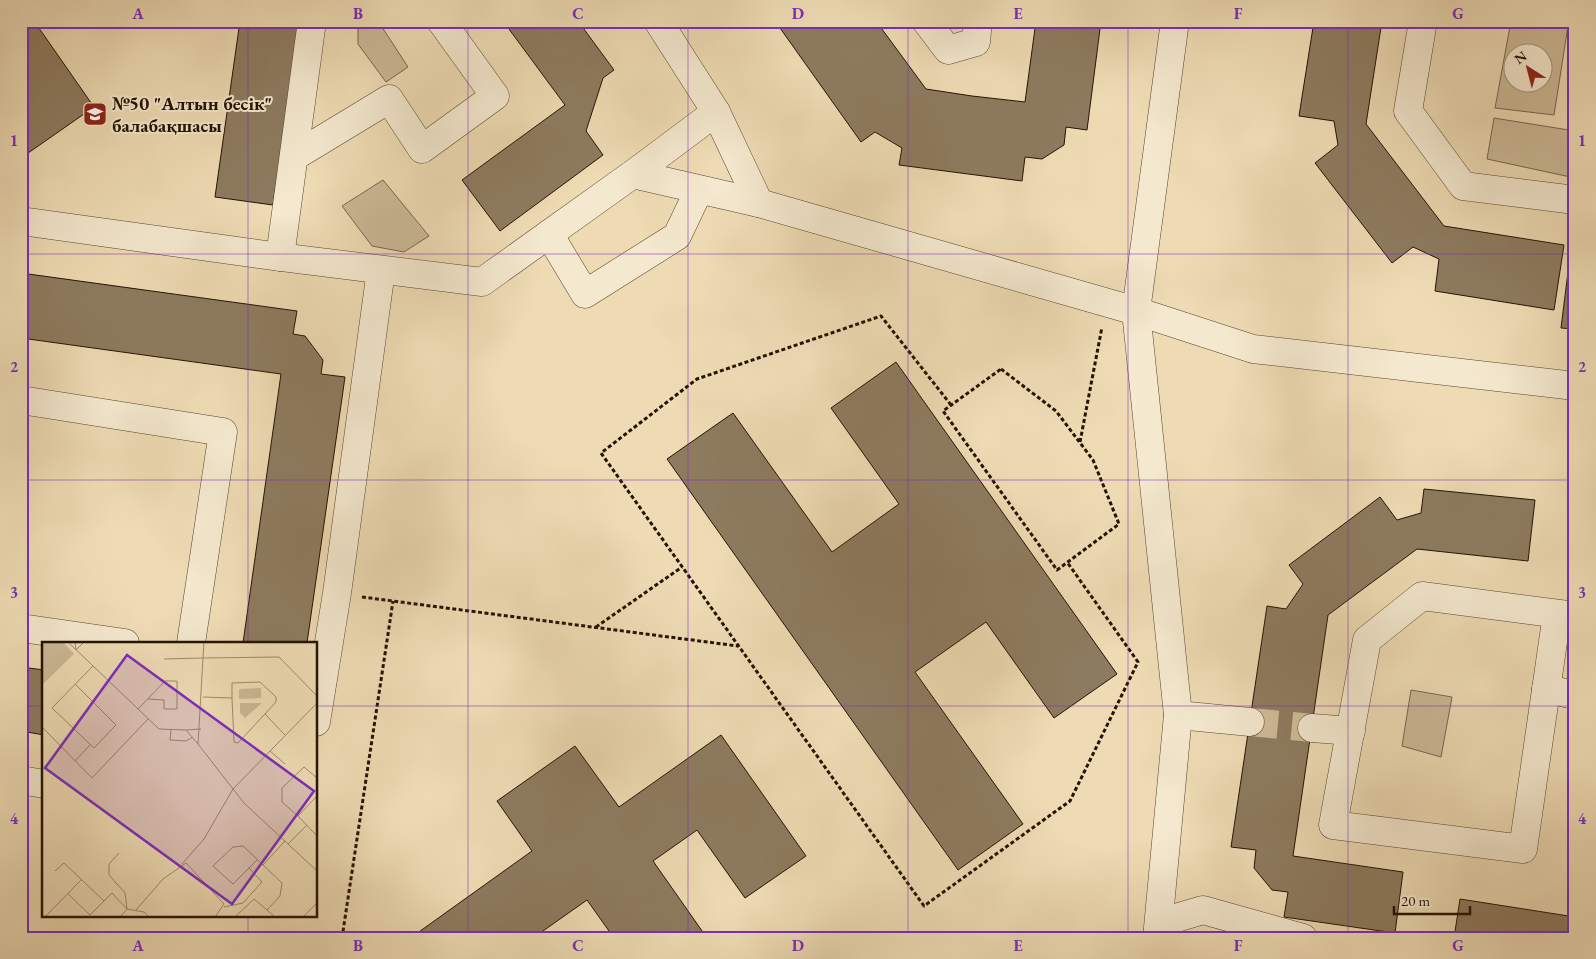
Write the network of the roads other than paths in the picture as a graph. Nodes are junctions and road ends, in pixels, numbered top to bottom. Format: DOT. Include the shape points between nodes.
graph roads {
  1 [pos="312,21"];
  2 [pos="442,21"];
  3 [pos="658,21"];
  4 [pos="926,21"];
  5 [pos="978,21"];
  6 [pos="1175,21"];
  7 [pos="1423,21"];
  8 [pos="716,112"];
  9 [pos="295,156"];
  10 [pos="633,174"];
  11 [pos="699,190"];
  12 [pos="1575,200"];
  13 [pos="759,203"];
  14 [pos="21,221"];
  15 [pos="549,234"];
  16 [pos="280,257"];
  17 [pos="381,270"];
  18 [pos="1136,311"];
  19 [pos="1575,386"];
  20 [pos="21,400"];
  21 [pos="1566,615"];
  22 [pos="21,628"];
  23 [pos="118,642"];
  24 [pos="191,642"];
  25 [pos="1546,689"];
  26 [pos="1575,695"];
  27 [pos="318,710"];
  28 [pos="1178,715"];
  29 [pos="1250,722"];
  30 [pos="1312,728"];
  31 [pos="1351,731"];
  32 [pos="21,780"];
  33 [pos="42,784"];
  34 [pos="1157,938"];
  35 [pos="1303,938"];
  1 -- 9 [label="street"];
  2 -- 9 [label="street" via="495,96 422,149 389,99"];
  3 -- 8 [label="street"];
  4 -- 5 [label="street" via="948,50 976,42"];
  6 -- 18 [label="street"];
  7 -- 12 [label="street" via="1408,111 1463,186"];
  8 -- 10 [label="street"];
  8 -- 13 [label="street"];
  9 -- 16 [label="street"];
  10 -- 11 [label="street"];
  10 -- 15 [label="street"];
  11 -- 13 [label="street"];
  11 -- 15 [label="street" via="677,236 585,294"];
  13 -- 18 [label="street"];
  14 -- 16 [label="street"];
  15 -- 17 [label="street" via="482,282"];
  16 -- 17 [label="street"];
  17 -- 27 [label="street"];
  18 -- 19 [label="street" via="1254,349"];
  18 -- 28 [label="street"];
  20 -- 24 [label="street" via="223,432"];
  21 -- 25 [label="street"];
  21 -- 31 [label="street" via="1422,596 1367,640"];
  22 -- 23 [label="street"];
  25 -- 26 [label="street"];
  25 -- 31 [label="street" via="1523,849 1333,825"];
  28 -- 29 [label="street"];
  28 -- 34 [label="street"];
  30 -- 31 [label="street"];
  32 -- 33 [label="street"];
  34 -- 35 [label="street" via="1176,918 1203,910"];
}
